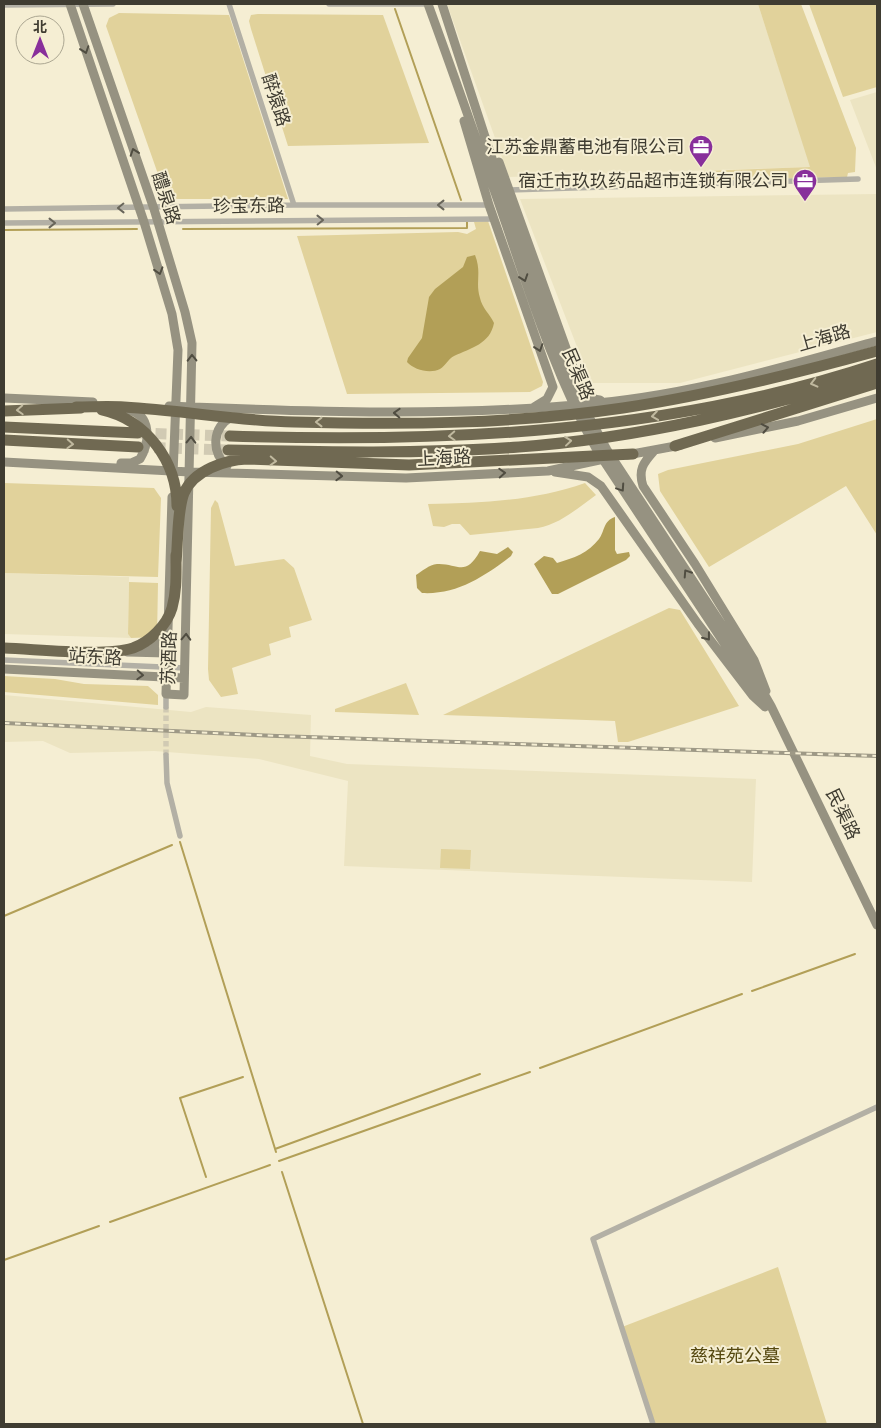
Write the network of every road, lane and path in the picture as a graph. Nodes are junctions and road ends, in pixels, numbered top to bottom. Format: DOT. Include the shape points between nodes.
graph roads {
  1 [pos="70,4"];
  2 [pos="83,4"];
  3 [pos="112,4"];
  4 [pos="229,4"];
  5 [pos="328,4"];
  6 [pos="429,4"];
  7 [pos="442,4"];
  8 [pos="4,5"];
  9 [pos="858,180"];
  10 [pos="495,181"];
  11 [pos="509,190"];
  12 [pos="294,205"];
  13 [pos="490,205"];
  14 [pos="139,208"];
  15 [pos="4,209"];
  16 [pos="154,209"];
  17 [pos="494,219"];
  18 [pos="144,222"];
  19 [pos="157,222"];
  20 [pos="4,223"];
  21 [pos="877,341"];
  22 [pos="877,351"];
  23 [pos="877,364"];
  24 [pos="877,374"];
  25 [pos="877,383"];
  26 [pos="4,398"];
  27 [pos="877,398"];
  28 [pos="48,400"];
  29 [pos="616,400"];
  30 [pos="175,406"];
  31 [pos="76,407"];
  32 [pos="192,407"];
  33 [pos="533,408"];
  34 [pos="288,410"];
  35 [pos="4,411"];
  36 [pos="4,427"];
  37 [pos="138,433"];
  38 [pos="230,436"];
  39 [pos="4,440"];
  40 [pos="675,446"];
  41 [pos="138,447"];
  42 [pos="228,450"];
  43 [pos="654,451"];
  44 [pos="634,454"];
  45 [pos="4,462"];
  46 [pos="44,464"];
  47 [pos="548,470"];
  48 [pos="173,471"];
  49 [pos="190,472"];
  50 [pos="291,474"];
  51 [pos="176,563"];
  52 [pos="168,634"];
  53 [pos="4,647"];
  54 [pos="144,652"];
  55 [pos="167,653"];
  56 [pos="4,660"];
  57 [pos="185,668"];
  58 [pos="4,669"];
  59 [pos="166,672"];
  60 [pos="184,678"];
  61 [pos="166,694"];
  62 [pos="768,706"];
  63 [pos="166,707"];
  64 [pos="166,755"];
  65 [pos="180,836"];
  66 [pos="877,924"];
  67 [pos="877,1106"];
  68 [pos="653,1424"];
  1 -- 2 [label="street"];
  1 -- 8 [label="street"];
  1 -- 14 [label="main road, 醴泉路, one-way"];
  2 -- 3 [label="street"];
  16 -- 2 [label="main road, 醴泉路, one-way"];
  4 -- 12 [label="street, 醉猿路"];
  5 -- 6 [label="street"];
  6 -- 10 [label="main road, 民渠路"];
  6 -- 13 [label="main road"];
  7 -- 10 [label="main road, 民渠路"];
  7 -- 11 [label="main road, 民渠路"];
  9 -- 11 [label="street"];
  10 -- 62 [label="main road, 民渠路" via="579,400"];
  11 -- 29 [label="main road, 民渠路" via="582,386 592,399"];
  13 -- 12 [label="street, 珍宝东路, one-way"];
  12 -- 16 [label="street, 珍宝东路"];
  13 -- 17 [label="main road"];
  14 -- 15 [label="street, 珍宝东路, one-way"];
  14 -- 16 [label="street, 珍宝东路"];
  14 -- 18 [label="main road, 醴泉路"];
  16 -- 19 [label="main road, 醴泉路"];
  19 -- 17 [label="street, 珍宝东路, one-way"];
  17 -- 33 [label="main road, one-way" via="553,387 546,400"];
  18 -- 19 [label="street, 珍宝东路"];
  20 -- 18 [label="street, 珍宝东路, one-way"];
  18 -- 30 [label="main road, 醴泉路, one-way" via="172,314 178,350"];
  32 -- 19 [label="main road, 醴泉路, one-way" via="192,343"];
  21 -- 29 [label="main road, 上海路" via="762,374"];
  22 -- 31 [label="highway, one-way" via="739,386 624,408 501,420 294,422 123,407"];
  23 -- 38 [label="highway, 上海路, one-way" via="740,402 570,427 432,437"];
  42 -- 24 [label="highway, 上海路, one-way" via="401,453 528,446 732,414"];
  25 -- 40 [label="highway"];
  26 -- 28 [label="main road, 上海路"];
  40 -- 27 [label="main road, 上海路, one-way" via="798,421"];
  28 -- 30 [label="main road, 上海路"];
  28 -- 46 [label="main road" via="131,411 137,414 148,431 140,459 131,463"];
  29 -- 33 [label="main road, 上海路"];
  30 -- 32 [label="main road, 上海路"];
  30 -- 48 [label="main road, 苏酒路"];
  31 -- 35 [label="highway, one-way"];
  31 -- 51 [label="highway" via="121,416 143,430 159,449 170,468 177,495"];
  32 -- 34 [label="main road, 上海路"];
  49 -- 32 [label="main road, 苏酒路, one-way"];
  33 -- 34 [label="main road, 上海路, one-way" via="408,413"];
  34 -- 50 [label="main road" via="233,416 219,427 216,448 221,461 229,468"];
  36 -- 37 [label="highway"];
  39 -- 41 [label="highway, one-way"];
  40 -- 43 [label="main road, 上海路"];
  43 -- 44 [label="main road, 上海路"];
  43 -- 62 [label="main road" via="643,464 640,475 643,486 754,660"];
  44 -- 47 [label="main road, 上海路"];
  51 -- 44 [label="highway, one-way" via="184,494 195,479 211,468 242,460 409,465"];
  45 -- 46 [label="main road, 上海路"];
  46 -- 48 [label="main road, 上海路"];
  50 -- 47 [label="main road, 上海路, one-way" via="406,478"];
  47 -- 62 [label="main road, one-way" via="588,477 601,486 698,624 753,696"];
  48 -- 49 [label="main road, 上海路"];
  48 -- 52 [label="main road, 苏酒路"];
  49 -- 50 [label="main road, 上海路"];
  57 -- 49 [label="main road, 苏酒路, one-way"];
  51 -- 53 [label="highway" via="172,609 149,640 115,652"];
  52 -- 54 [label="main road"];
  52 -- 55 [label="main road, 苏酒路"];
  53 -- 54 [label="main road, 站东路"];
  54 -- 55 [label="main road, 站东路"];
  55 -- 59 [label="main road, 苏酒路"];
  56 -- 59 [label="street"];
  57 -- 59 [label="street"];
  57 -- 60 [label="main road, 苏酒路"];
  58 -- 59 [label="main road, 站东路, one-way"];
  59 -- 60 [label="main road, 站东路"];
  59 -- 61 [label="main road, 苏酒路"];
  60 -- 61 [label="main road, 苏酒路" via="184,695"];
  61 -- 63 [label="street"];
  62 -- 66 [label="main road, 民渠路" via="812,788"];
  64 -- 65 [label="street" via="167,782"];
  67 -- 68 [label="street" via="593,1239"];
}
